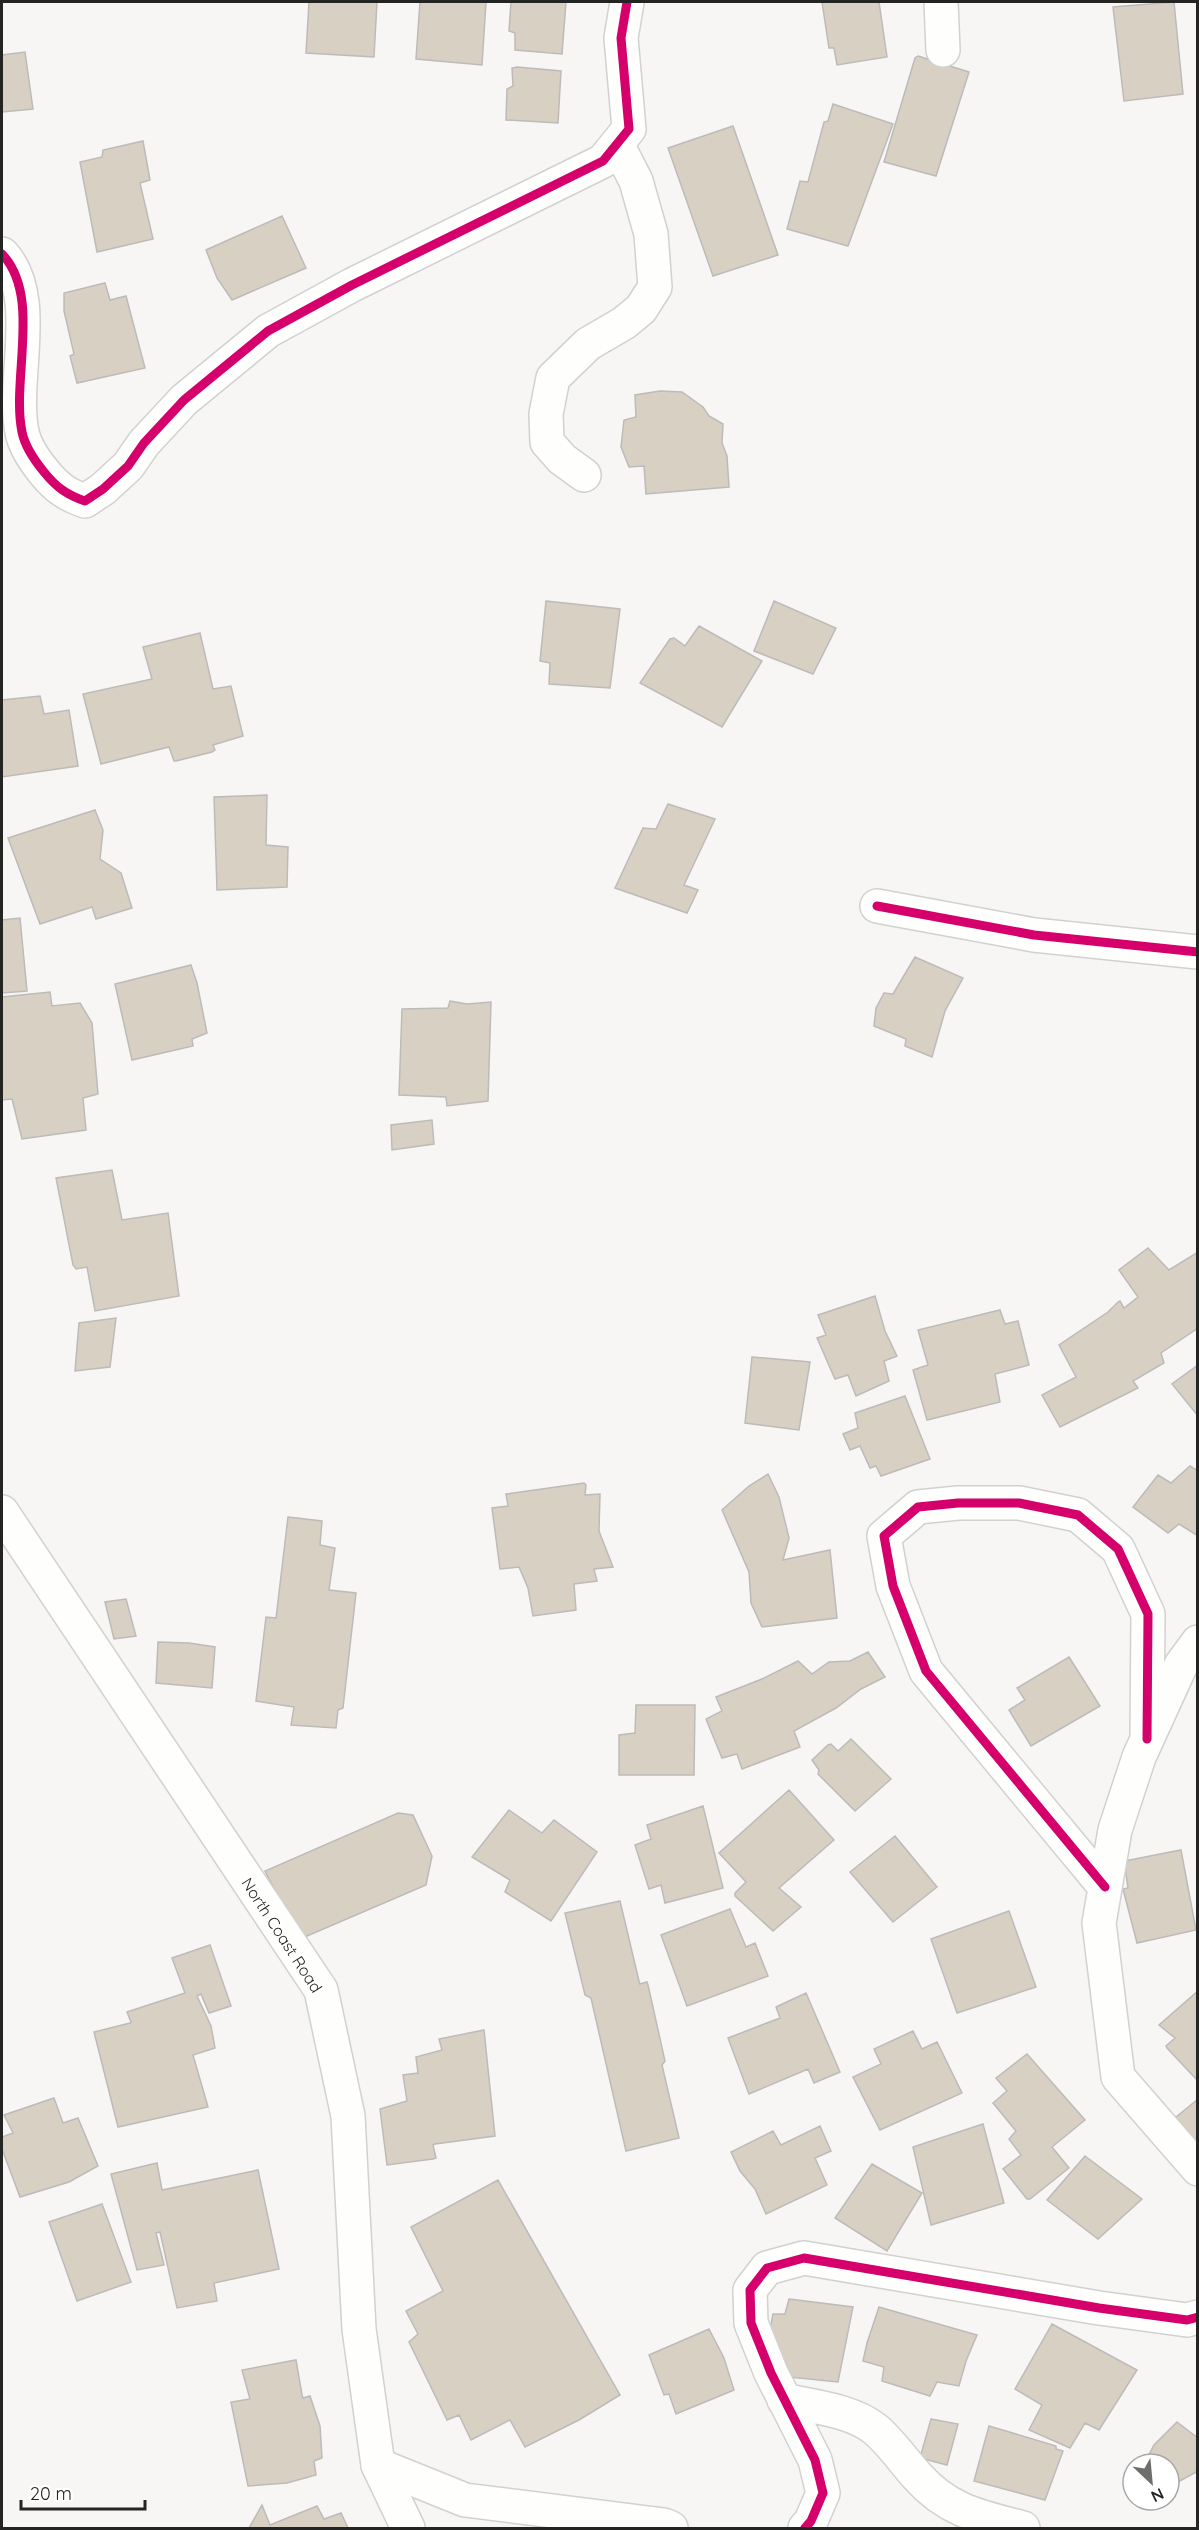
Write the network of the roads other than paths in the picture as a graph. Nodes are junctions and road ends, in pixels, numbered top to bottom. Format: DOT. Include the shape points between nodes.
graph roads {
  1 [pos="627,2"];
  2 [pos="941,2"];
  3 [pos="943,50"];
  4 [pos="617,144"];
  5 [pos="2,254"];
  6 [pos="584,475"];
  7 [pos="877,906"];
  8 [pos="1197,952"];
  9 [pos="2,1512"];
  10 [pos="1197,1642"];
  11 [pos="1147,1739"];
  12 [pos="1105,1887"];
  13 [pos="1197,2169"];
  14 [pos="1197,2317"];
  15 [pos="784,2400"];
  16 [pos="378,2465"];
  17 [pos="408,2529"];
  18 [pos="671,2529"];
  19 [pos="805,2529"];
  20 [pos="1023,2529"];
  1 -- 4 [label="street" via="621,38 629,129"];
  2 -- 3 [label="street"];
  4 -- 5 [label="street" via="603,161 352,285 268,331 184,400 128,466 85,501 67,495 50,480 33,459 22,433 23,313 13,266"];
  4 -- 6 [label="street" via="636,181 651,234 655,287 641,309 588,344 553,378 546,414 547,442"];
  7 -- 8 [label="street" via="1034,935"];
  9 -- 16 [label="street, North Coast Road" via="321,1990 348,2116 359,2329"];
  10 -- 11 [label="street"];
  11 -- 12 [label="street" via="1115,1830"];
  11 -- 12 [label="street" via="1148,1614 1118,1550 1078,1515 1019,1503 918,1507 884,1536 893,1586 926,1671"];
  12 -- 13 [label="street" via="1099,1923 1118,2077"];
  14 -- 15 [label="street" via="1187,2320 1099,2308 804,2258 767,2268 750,2290 751,2323"];
  15 -- 19 [label="street" via="815,2460 823,2493"];
  15 -- 20 [label="street" via="851,2416 875,2429 941,2498 966,2514"];
  16 -- 17 [label="street, North Coast Road"];
  16 -- 18 [label="street" via="465,2500"];
}
